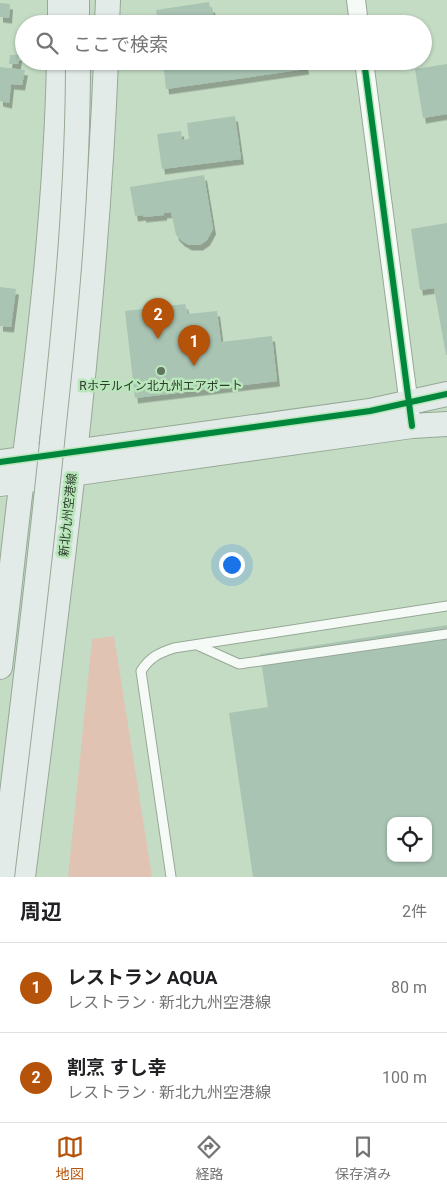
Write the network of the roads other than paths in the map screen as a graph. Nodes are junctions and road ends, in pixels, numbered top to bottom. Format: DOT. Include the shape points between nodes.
graph roads {
  1 [pos="60,0"];
  2 [pos="77,0"];
  3 [pos="108,0"];
  4 [pos="356,0"];
  5 [pos="60,15"];
  6 [pos="78,15"];
  7 [pos="107,15"];
  8 [pos="358,15"];
  9 [pos="59,70"];
  10 [pos="78,70"];
  11 [pos="105,70"];
  12 [pos="365,70"];
  13 [pos="447,394"];
  14 [pos="408,402"];
  15 [pos="447,424"];
  16 [pos="412,426"];
  17 [pos="0,462"];
  18 [pos="73,463"];
  19 [pos="16,474"];
  20 [pos="447,606"];
  21 [pos="447,634"];
  22 [pos="197,645"];
  23 [pos="0,667"];
  24 [pos="2,877"];
  25 [pos="23,877"];
  26 [pos="171,877"];
  1 -- 5 [label="main road"];
  2 -- 6 [label="main road"];
  3 -- 7 [label="main road"];
  4 -- 8 [label="street"];
  9 -- 19 [label="main road" via="51,230"];
  10 -- 24 [label="main road, 新北九州空港線, bridge" via="78,125 64,331 41,557"];
  11 -- 18 [label="main road, 新北九州空港線" via="96,227"];
  12 -- 14 [label="street"];
  13 -- 14 [label="main road"];
  14 -- 16 [label="street"];
  14 -- 18 [label="main road"];
  15 -- 16 [label="main road"];
  16 -- 18 [label="main road"];
  17 -- 19 [label="main road"];
  18 -- 19 [label="main road"];
  18 -- 25 [label="main road, 新北九州空港線"];
  19 -- 23 [label="main road"];
  20 -- 22 [label="lane"];
  21 -- 22 [label="lane" via="239,664"];
  22 -- 26 [label="lane" via="157,654 141,672"];
}
